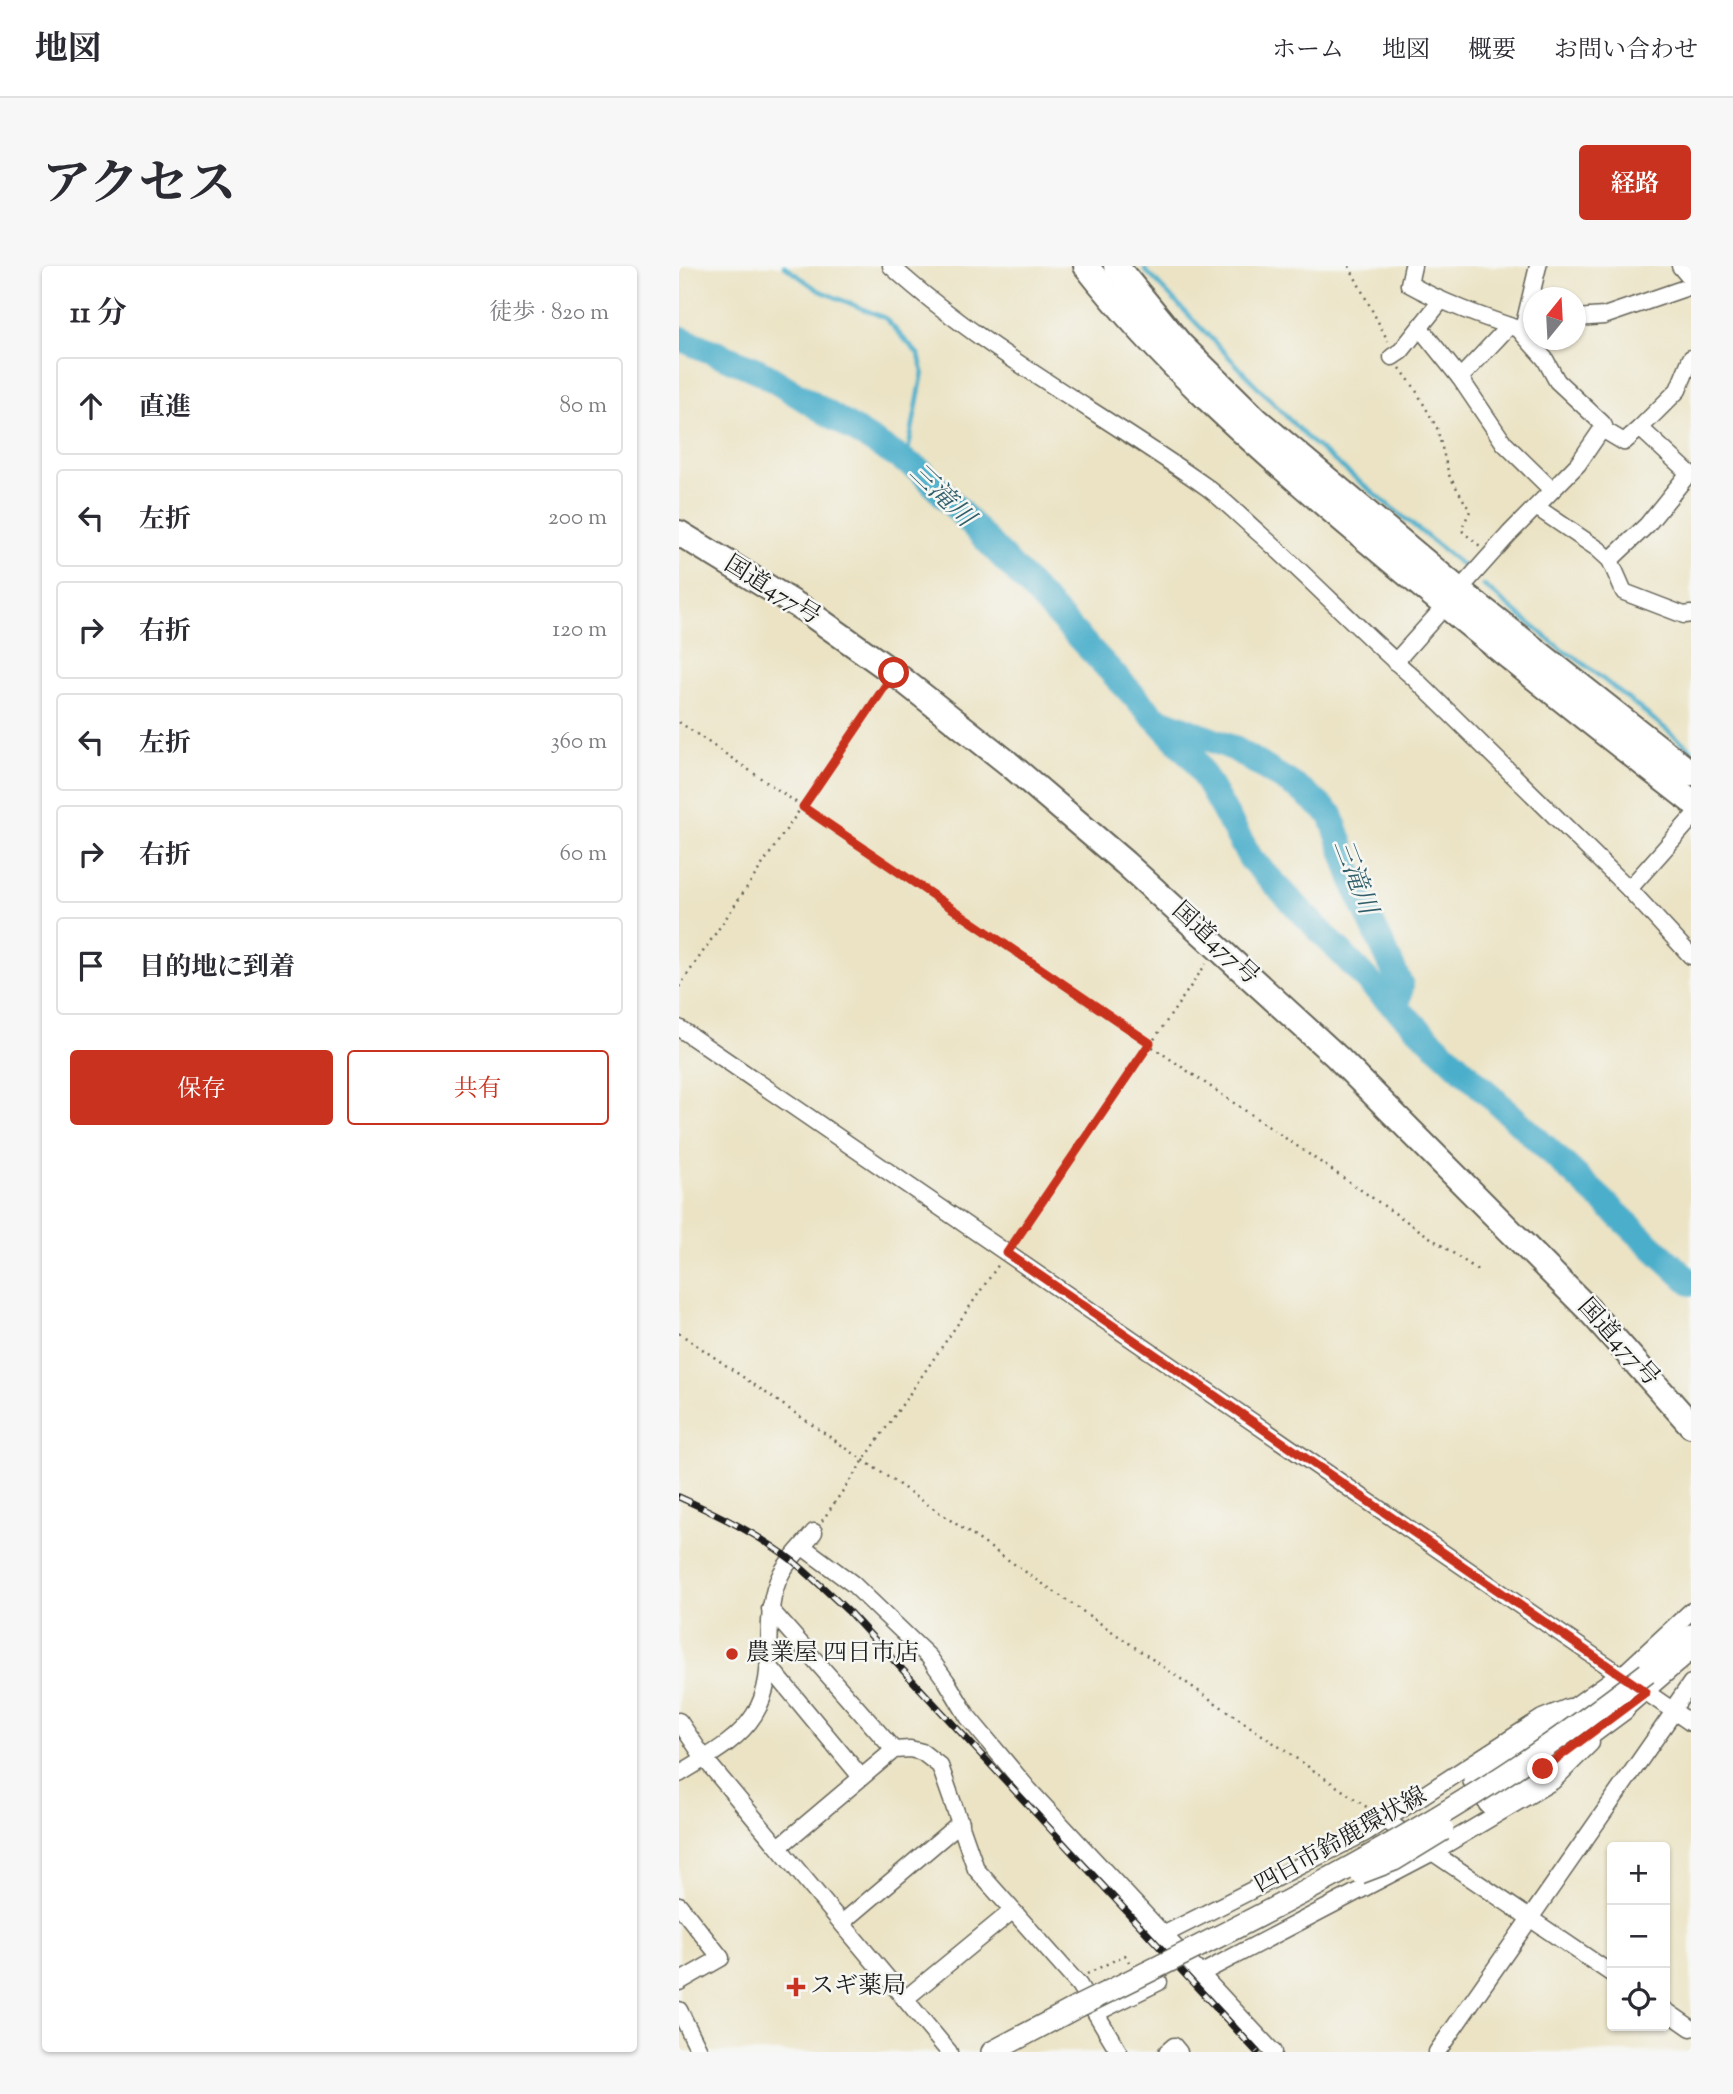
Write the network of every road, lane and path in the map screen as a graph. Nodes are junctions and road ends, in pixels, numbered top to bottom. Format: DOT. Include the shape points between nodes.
graph roads {
  1 [pos="891,266"];
  2 [pos="1086,266"];
  3 [pos="1116,266"];
  4 [pos="1349,266"];
  5 [pos="1413,266"];
  6 [pos="1538,266"];
  7 [pos="1680,266"];
  8 [pos="1691,279"];
  9 [pos="1691,286"];
  10 [pos="1532,287"];
  11 [pos="1440,302"];
  12 [pos="1586,318"];
  13 [pos="1523,322"];
  14 [pos="1420,328"];
  15 [pos="1537,350"];
  16 [pos="1392,357"];
  17 [pos="1691,358"];
  18 [pos="1459,378"];
  19 [pos="1640,428"];
  20 [pos="1602,429"];
  21 [pos="1690,474"];
  22 [pos="1552,491"];
  23 [pos="1536,507"];
  24 [pos="679,533"];
  25 [pos="1492,555"];
  26 [pos="1610,560"];
  27 [pos="1452,598"];
  28 [pos="1691,607"];
  29 [pos="1691,614"];
  30 [pos="1395,662"];
  31 [pos="894,673"];
  32 [pos="679,722"];
  33 [pos="1691,773"];
  34 [pos="1691,801"];
  35 [pos="803,807"];
  36 [pos="1691,819"];
  37 [pos="1629,888"];
  38 [pos="1218,947"];
  39 [pos="1691,956"];
  40 [pos="679,987"];
  41 [pos="679,1028"];
  42 [pos="1150,1043"];
  43 [pos="1007,1253"];
  44 [pos="1479,1271"];
  45 [pos="679,1333"];
  46 [pos="1691,1425"];
  47 [pos="865,1460"];
  48 [pos="814,1532"];
  49 [pos="803,1547"];
  50 [pos="770,1609"];
  51 [pos="1691,1611"];
  52 [pos="1691,1635"];
  53 [pos="1691,1652"];
  54 [pos="770,1667"];
  55 [pos="1622,1675"];
  56 [pos="1647,1683"];
  57 [pos="1691,1683"];
  58 [pos="1582,1703"];
  59 [pos="1624,1709"];
  60 [pos="1674,1710"];
  61 [pos="679,1721"];
  62 [pos="1691,1723"];
  63 [pos="894,1749"];
  64 [pos="704,1758"];
  65 [pos="679,1774"];
  66 [pos="862,1777"];
  67 [pos="1385,1820"];
  68 [pos="961,1822"];
  69 [pos="779,1847"];
  70 [pos="1433,1852"];
  71 [pos="1263,1885"];
  72 [pos="1296,1897"];
  73 [pos="679,1905"];
  74 [pos="1012,1911"];
  75 [pos="1531,1918"];
  76 [pos="842,1923"];
  77 [pos="1286,1928"];
  78 [pos="1163,1935"];
  79 [pos="1131,1966"];
  80 [pos="1607,1971"];
  81 [pos="1200,1974"];
  82 [pos="1075,1980"];
  83 [pos="679,1982"];
  84 [pos="1159,1982"];
  85 [pos="905,1999"];
  86 [pos="679,2010"];
  87 [pos="1088,2010"];
  88 [pos="1670,2013"];
  89 [pos="1691,2028"];
  90 [pos="700,2052"];
  91 [pos="949,2052"];
  92 [pos="992,2052"];
  93 [pos="1119,2052"];
  94 [pos="1167,2052"];
  95 [pos="1179,2052"];
  96 [pos="1273,2052"];
  97 [pos="1437,2052"];
  1 -- 30 [label="street" via="1013,361 1210,490"];
  2 -- 27 [label="highway" via="1180,372 1250,439"];
  3 -- 27 [label="highway" via="1180,344"];
  4 -- 16 [label="path" via="1392,348"];
  5 -- 11 [label="street" via="1409,284"];
  6 -- 10 [label="street"];
  7 -- 8 [label="street"];
  9 -- 12 [label="street"];
  11 -- 13 [label="street"];
  11 -- 14 [label="street"];
  13 -- 18 [label="street"];
  14 -- 16 [label="street"];
  14 -- 18 [label="street"];
  15 -- 20 [label="street" via="1557,382 1602,423"];
  16 -- 25 [label="path" via="1437,428 1449,475 1470,511 1463,532"];
  17 -- 19 [label="street" via="1678,390"];
  18 -- 22 [label="street" via="1504,443"];
  19 -- 20 [label="street" via="1624,442"];
  19 -- 21 [label="street"];
  20 -- 22 [label="street"];
  21 -- 26 [label="street"];
  22 -- 23 [label="street"];
  23 -- 25 [label="street"];
  23 -- 26 [label="street"];
  24 -- 31 [label="highway, 国道477号" via="805,610"];
  25 -- 27 [label="street"];
  26 -- 29 [label="street" via="1624,592"];
  27 -- 30 [label="street"];
  27 -- 33 [label="highway"];
  27 -- 34 [label="highway"];
  28 -- 29 [label="street"];
  30 -- 37 [label="street"];
  31 -- 35 [label="path"];
  31 -- 38 [label="highway, 国道477号" via="1009,763"];
  32 -- 35 [label="path"];
  35 -- 40 [label="path"];
  35 -- 42 [label="path"];
  36 -- 37 [label="street"];
  37 -- 39 [label="street"];
  38 -- 42 [label="path"];
  38 -- 46 [label="highway, 国道477号" via="1337,1057 1580,1300"];
  41 -- 43 [label="street"];
  42 -- 43 [label="path"];
  42 -- 44 [label="path"];
  43 -- 47 [label="path"];
  43 -- 55 [label="street"];
  45 -- 47 [label="path"];
  47 -- 48 [label="path"];
  47 -- 67 [label="path"];
  48 -- 49 [label="street"];
  49 -- 50 [label="street" via="781,1573"];
  49 -- 78 [label="street" via="853,1584 929,1657 977,1729"];
  50 -- 54 [label="street"];
  50 -- 63 [label="street"];
  51 -- 55 [label="street"];
  52 -- 56 [label="main road, 四日市鈴鹿環状線"];
  53 -- 56 [label="street"];
  54 -- 64 [label="street" via="754,1716 736,1737"];
  54 -- 66 [label="street"];
  55 -- 56 [label="street"];
  55 -- 58 [label="main road"];
  56 -- 59 [label="street"];
  56 -- 60 [label="street"];
  56 -- 72 [label="main road, 四日市鈴鹿環状線, bridge" via="1475,1794"];
  57 -- 60 [label="street"];
  58 -- 67 [label="street" via="1542,1718"];
  58 -- 72 [label="main road, bridge" via="1474,1781 1354,1852"];
  59 -- 70 [label="street" via="1553,1782"];
  59 -- 72 [label="main road, bridge" via="1543,1769 1394,1860"];
  60 -- 62 [label="street"];
  60 -- 75 [label="street"];
  61 -- 64 [label="street"];
  63 -- 66 [label="street"];
  63 -- 68 [label="street" via="922,1752 940,1766"];
  64 -- 65 [label="street"];
  64 -- 69 [label="street"];
  66 -- 69 [label="street"];
  67 -- 70 [label="street"];
  67 -- 71 [label="street"];
  68 -- 74 [label="street" via="976,1869"];
  68 -- 76 [label="street"];
  69 -- 76 [label="street"];
  70 -- 75 [label="street"];
  70 -- 77 [label="street"];
  71 -- 77 [label="street"];
  71 -- 78 [label="street"];
  72 -- 87 [label="main road, 四日市鈴鹿環状線, bridge"];
  73 -- 83 [label="street" via="721,1958"];
  74 -- 82 [label="street"];
  74 -- 85 [label="street"];
  75 -- 80 [label="street"];
  75 -- 97 [label="street"];
  76 -- 85 [label="street"];
  77 -- 81 [label="street"];
  78 -- 81 [label="street"];
  79 -- 82 [label="path" via="1125,1955"];
  81 -- 96 [label="street"];
  82 -- 87 [label="street"];
  84 -- 87 [label="street"];
  85 -- 91 [label="street"];
  86 -- 90 [label="street"];
  87 -- 92 [label="main road, 四日市鈴鹿環状線"];
  87 -- 93 [label="street"];
  88 -- 89 [label="street"];
  94 -- 95 [label="street" via="1174,2046"];
}
